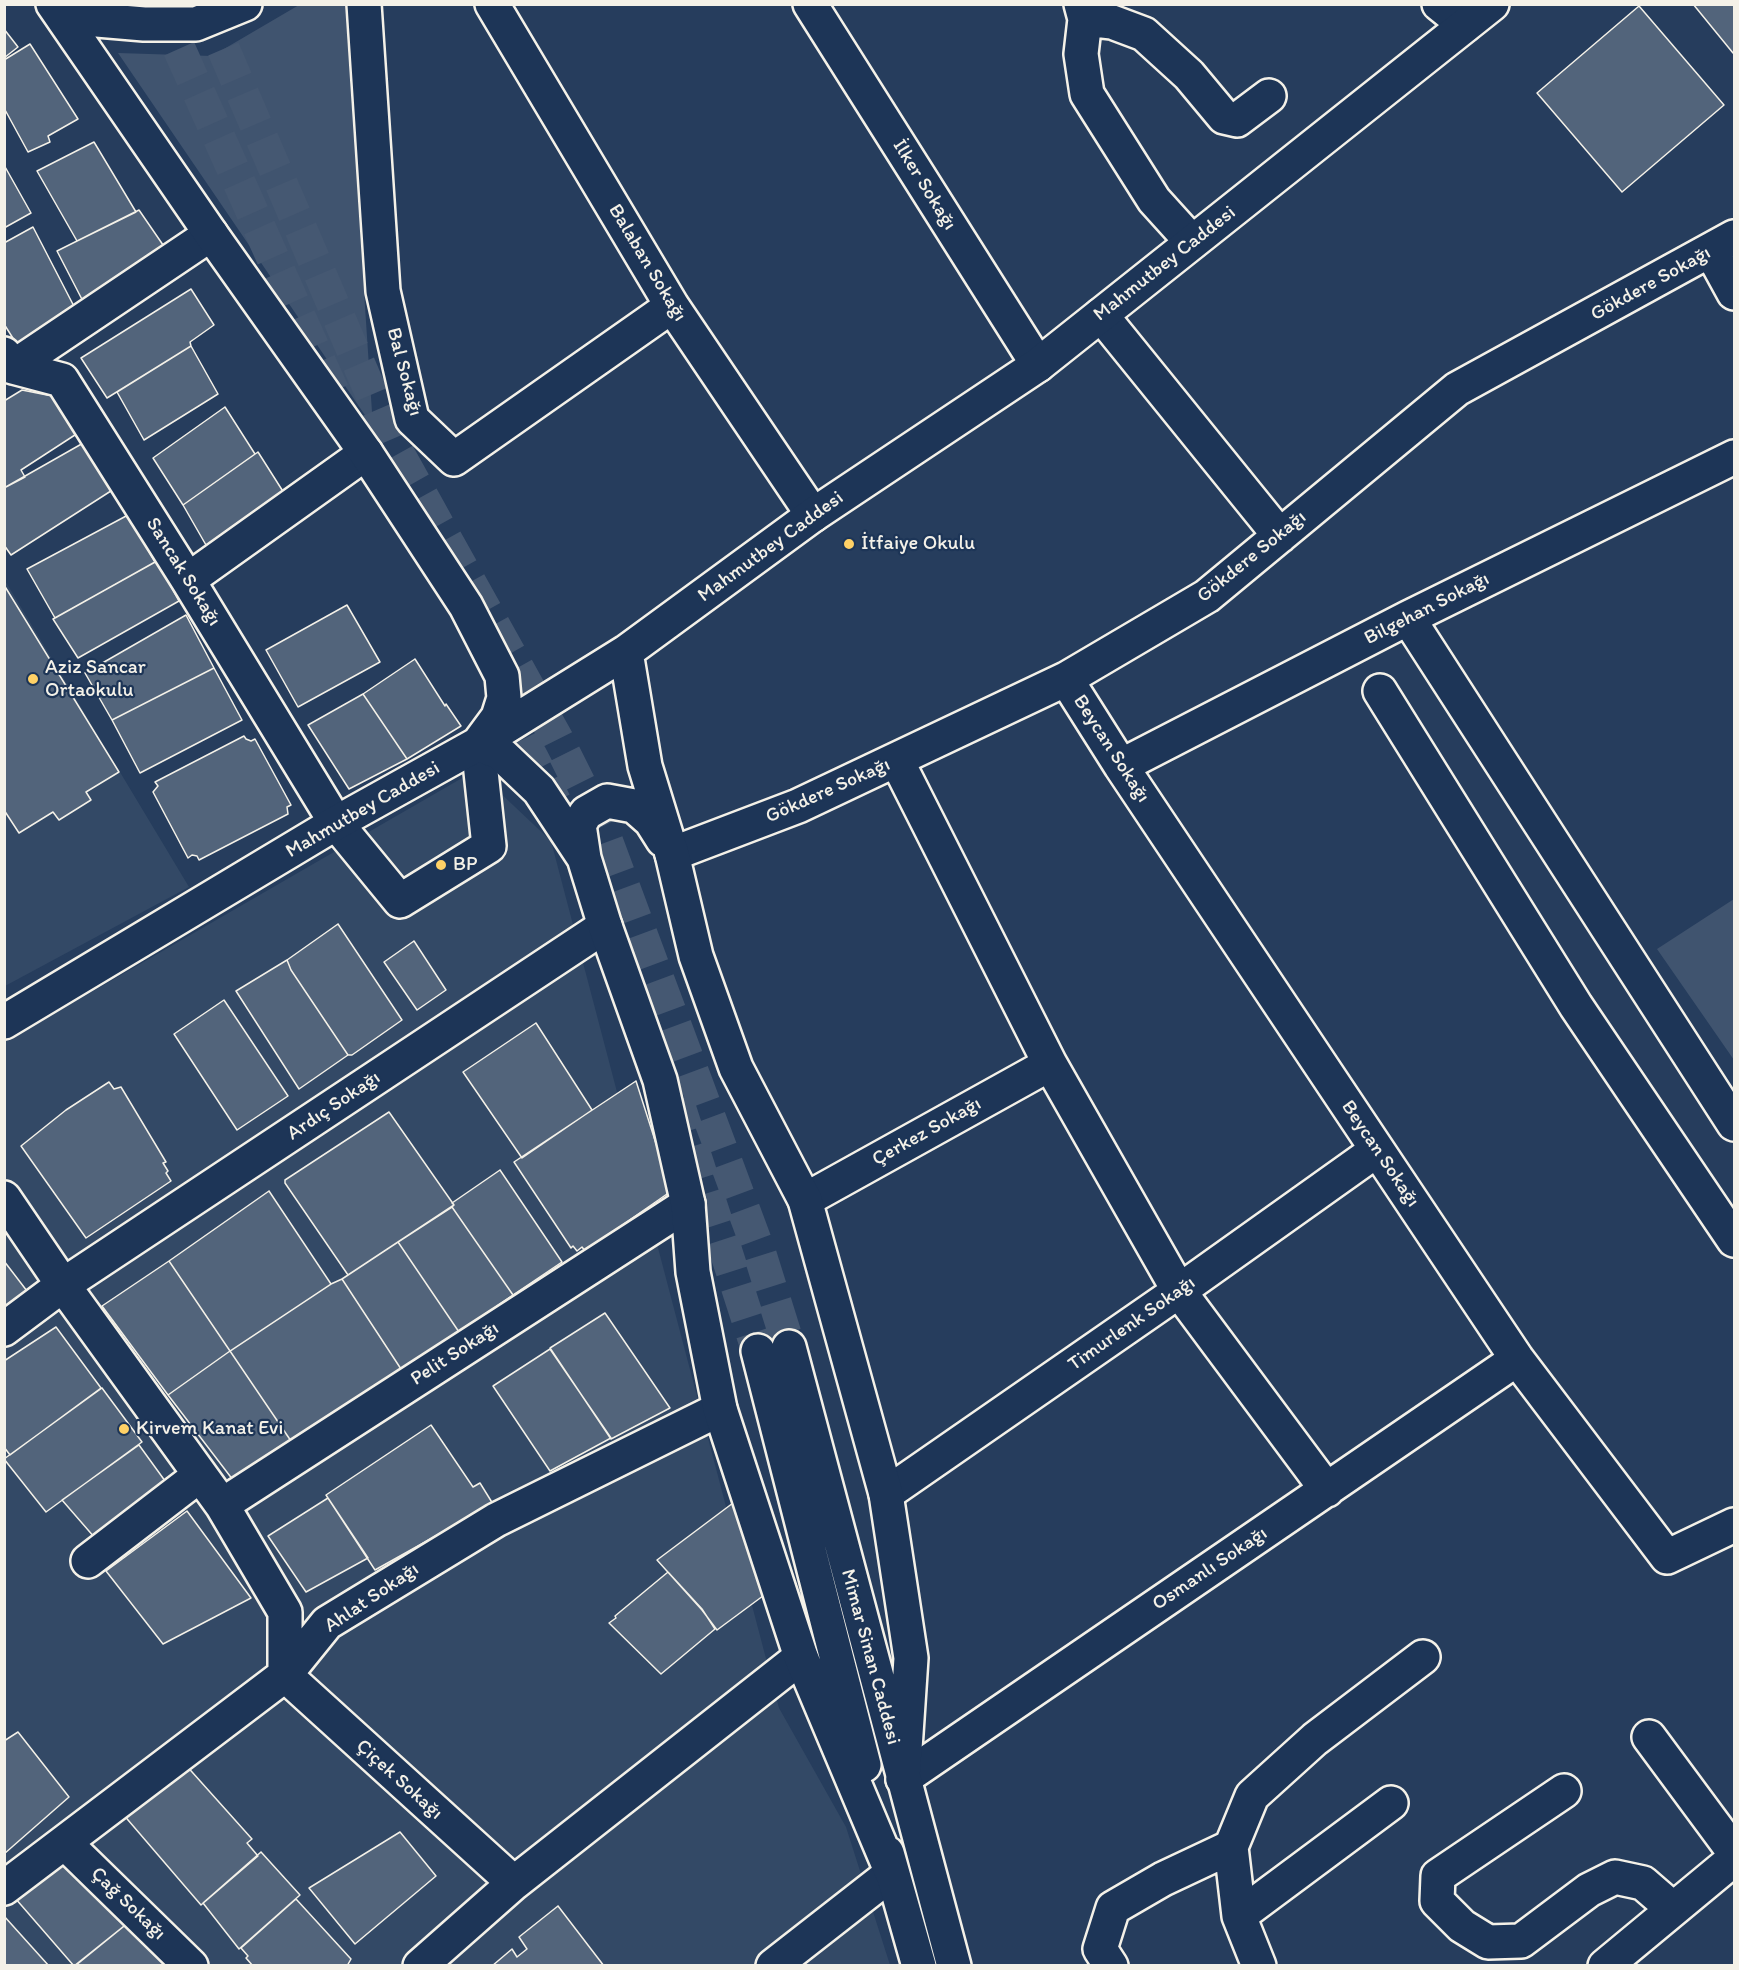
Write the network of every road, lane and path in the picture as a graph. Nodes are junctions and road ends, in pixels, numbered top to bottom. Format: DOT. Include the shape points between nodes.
graph roads {
  1 [pos="244,4"];
  2 [pos="364,4"];
  3 [pos="492,4"];
  4 [pos="810,4"];
  5 [pos="1439,4"];
  6 [pos="1492,4"];
  7 [pos="57,11"];
  8 [pos="1083,12"];
  9 [pos="1466,26"];
  10 [pos="1269,96"];
  11 [pos="211,234"];
  12 [pos="1192,242"];
  13 [pos="1723,244"];
  14 [pos="1734,293"];
  15 [pos="672,306"];
  16 [pos="1101,315"];
  17 [pos="9,361"];
  18 [pos="1038,365"];
  19 [pos="366,453"];
  20 [pos="1734,457"];
  21 [pos="813,515"];
  22 [pos="1280,536"];
  23 [pos="188,580"];
  24 [pos="1408,618"];
  25 [pos="626,652"];
  26 [pos="1066,679"];
  27 [pos="1380,692"];
  28 [pos="478,744"];
  29 [pos="897,761"];
  30 [pos="1121,766"];
  31 [pos="336,823"];
  32 [pos="672,854"];
  33 [pos="584,858"];
  34 [pos="605,926"];
  35 [pos="4,1022"];
  36 [pos="1050,1064"];
  37 [pos="1734,1124"];
  38 [pos="1377,1150"];
  39 [pos="4,1198"];
  40 [pos="805,1200"];
  41 [pos="688,1204"];
  42 [pos="1734,1240"];
  43 [pos="63,1285"];
  44 [pos="1179,1292"];
  45 [pos="4,1329"];
  46 [pos="1517,1359"];
  47 [pos="720,1409"];
  48 [pos="200,1475"];
  49 [pos="1327,1490"];
  50 [pos="886,1494"];
  51 [pos="222,1505"];
  52 [pos="1734,1525"];
  53 [pos="88,1561"];
  54 [pos="801,1657"];
  55 [pos="1423,1657"];
  56 [pos="285,1674"];
  57 [pos="1648,1737"];
  58 [pos="903,1779"];
  59 [pos="1564,1791"];
  60 [pos="1391,1803"];
  61 [pos="65,1843"];
  62 [pos="1230,1847"];
  63 [pos="1734,1852"];
  64 [pos="1734,1859"];
  65 [pos="892,1873"];
  66 [pos="514,1884"];
  67 [pos="4,1888"];
  68 [pos="1673,1909"];
  69 [pos="1239,1916"];
  70 [pos="191,1965"];
  71 [pos="420,1965"];
  72 [pos="773,1965"];
  73 [pos="919,1965"];
  74 [pos="954,1965"];
  75 [pos="1111,1965"];
  76 [pos="1260,1965"];
  77 [pos="1605,1965"];
  1 -- 7 [label="street" via="196,24 144,24"];
  2 -- 15 [label="street, Bal Sokağı" via="383,291 412,419 454,459"];
  3 -- 15 [label="street, Balaban Sokağı"];
  4 -- 18 [label="street, İlker Sokağı"];
  5 -- 9 [label="street"];
  6 -- 9 [label="street, Mahmutbey Caddesi"];
  7 -- 11 [label="street"];
  8 -- 10 [label="street" via="1144,34 1189,75 1224,117 1237,120"];
  8 -- 12 [label="street" via="1081,54 1087,94 1154,200"];
  9 -- 12 [label="street, Mahmutbey Caddesi"];
  11 -- 17 [label="street"];
  11 -- 19 [label="street"];
  12 -- 16 [label="street, Mahmutbey Caddesi"];
  13 -- 14 [label="street"];
  13 -- 22 [label="street, Gökdere Sokağı" via="1456,389"];
  15 -- 21 [label="street, Balaban Sokağı"];
  16 -- 18 [label="street, Mahmutbey Caddesi"];
  16 -- 22 [label="street"];
  17 -- 23 [label="street, Sancak Sokağı" via="62,380"];
  18 -- 21 [label="street, Mahmutbey Caddesi"];
  19 -- 23 [label="street"];
  19 -- 28 [label="street" via="466,606 502,676 504,698 498,717"];
  20 -- 24 [label="street, Bilgehan Sokağı"];
  21 -- 25 [label="street, Mahmutbey Caddesi"];
  22 -- 26 [label="street, Gökdere Sokağı" via="1207,596"];
  23 -- 31 [label="street, Sancak Sokağı"];
  24 -- 30 [label="street, Bilgehan Sokağı"];
  24 -- 37 [label="street"];
  25 -- 28 [label="street, Mahmutbey Caddesi"];
  25 -- 32 [label="street" via="645,766"];
  26 -- 29 [label="street, Gökdere Sokağı"];
  26 -- 30 [label="street, Beycan Sokağı"];
  27 -- 42 [label="street" via="1576,1006"];
  28 -- 31 [label="street, Mahmutbey Caddesi"];
  28 -- 31 [label="street, Sancak Sokağı" via="489,846 400,901"];
  28 -- 33 [label="street" via="500,753 539,790"];
  29 -- 32 [label="street, Gökdere Sokağı" via="798,806"];
  29 -- 36 [label="street"];
  30 -- 38 [label="street, Beycan Sokağı"];
  31 -- 35 [label="street, Mahmutbey Caddesi"];
  32 -- 33 [label="street" via="651,821 634,806 607,801 586,813 579,825"];
  32 -- 40 [label="street" via="696,956 736,1068"];
  33 -- 34 [label="street"];
  34 -- 41 [label="street" via="660,1080"];
  34 -- 43 [label="street, Ardıç Sokağı"];
  36 -- 40 [label="street, Çerkez Sokağı"];
  36 -- 44 [label="street"];
  38 -- 44 [label="street, Timurlenk Sokağı"];
  38 -- 46 [label="street, Beycan Sokağı"];
  39 -- 43 [label="street"];
  40 -- 50 [label="street"];
  41 -- 47 [label="street" via="693,1272"];
  41 -- 51 [label="street, Pelit Sokağı"];
  43 -- 45 [label="street, Ardıç Sokağı"];
  43 -- 48 [label="street"];
  44 -- 49 [label="street"];
  44 -- 50 [label="street, Timurlenk Sokağı"];
  46 -- 49 [label="street, Osmanlı Sokağı"];
  46 -- 52 [label="street, Beycan Sokağı" via="1667,1557"];
  47 -- 54 [label="street"];
  47 -- 56 [label="street, Ahlat Sokağı" via="496,1520 327,1623"];
  48 -- 51 [label="street"];
  48 -- 53 [label="street"];
  49 -- 58 [label="street, Osmanlı Sokağı"];
  50 -- 58 [label="street" via="911,1658"];
  51 -- 56 [label="street" via="285,1612"];
  54 -- 65 [label="street"];
  54 -- 66 [label="street"];
  55 -- 62 [label="street" via="1315,1739 1252,1796"];
  56 -- 61 [label="street, Ahlat Sokağı"];
  56 -- 66 [label="street, Çiçek Sokağı"];
  57 -- 63 [label="street"];
  58 -- 65 [label="street, Mimar Sinan Caddesi" via="773,1349"];
  58 -- 74 [label="street, Mimar Sinan Caddesi"];
  59 -- 68 [label="street" via="1438,1876 1437,1901 1462,1926 1488,1942 1521,1941 1589,1890 1615,1877 1643,1883"];
  60 -- 69 [label="street"];
  61 -- 67 [label="street, Ahlat Sokağı"];
  61 -- 70 [label="street, Çağ Sokağı"];
  62 -- 69 [label="street"];
  62 -- 75 [label="street" via="1113,1908 1101,1949"];
  64 -- 68 [label="street"];
  65 -- 72 [label="street"];
  65 -- 73 [label="street, Mimar Sinan Caddesi"];
  66 -- 71 [label="street"];
  68 -- 77 [label="street"];
  69 -- 76 [label="street"];
}
